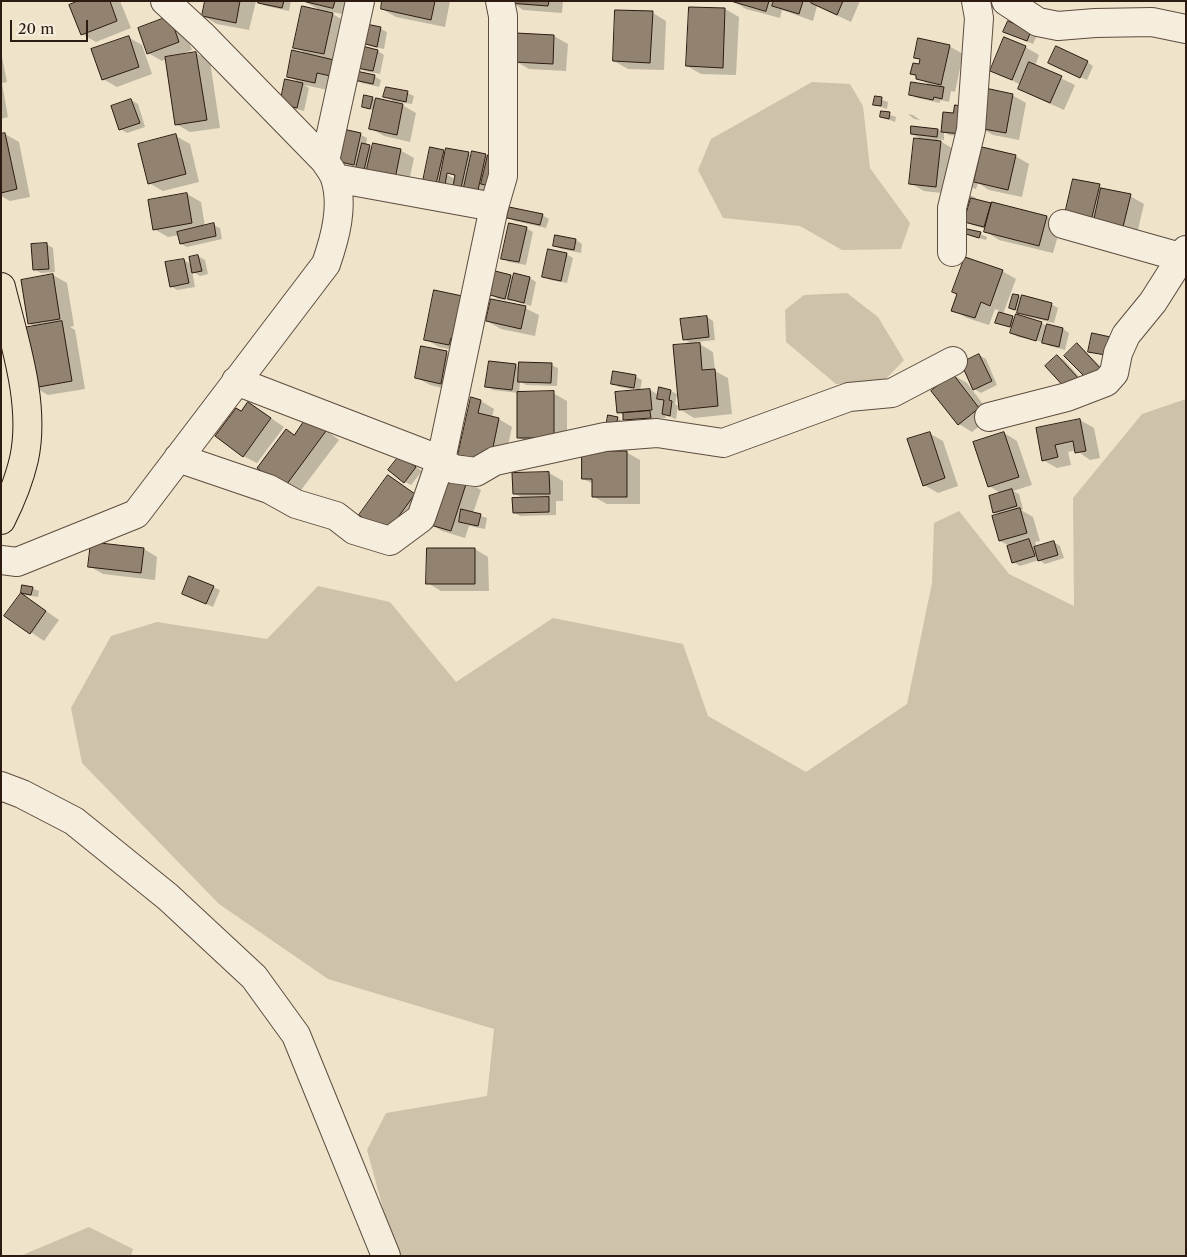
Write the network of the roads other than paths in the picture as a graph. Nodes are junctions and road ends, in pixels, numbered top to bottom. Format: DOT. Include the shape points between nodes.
graph roads {
  1 [pos="165,1"];
  2 [pos="360,1"];
  3 [pos="500,1"];
  4 [pos="976,1"];
  5 [pos="1006,1"];
  6 [pos="1186,29"];
  7 [pos="330,170"];
  8 [pos="494,207"];
  9 [pos="1062,224"];
  10 [pos="952,252"];
  11 [pos="1183,253"];
  12 [pos="1,287"];
  13 [pos="953,361"];
  14 [pos="236,381"];
  15 [pos="989,417"];
  16 [pos="178,458"];
  17 [pos="441,460"];
  18 [pos="1,520"];
  19 [pos="1,560"];
  20 [pos="1,786"];
  21 [pos="386,1256"];
  1 -- 7 [label="street"];
  2 -- 7 [label="street"];
  3 -- 8 [label="street" via="503,16 503,176"];
  4 -- 10 [label="street" via="979,18 972,130 952,208"];
  5 -- 6 [label="street" via="1038,22 1058,26 1152,22"];
  7 -- 8 [label="street"];
  7 -- 14 [label="street" via="338,205 336,234 326,264"];
  8 -- 17 [label="street"];
  9 -- 11 [label="street"];
  11 -- 15 [label="street" via="1154,302 1126,335 1114,373 1106,382 1066,397"];
  12 -- 18 [label="main road" via="24,388 27,421 24,458 14,494"];
  13 -- 17 [label="street" via="892,392 849,397 723,443 657,434 605,437 495,460 476,472 454,469"];
  14 -- 16 [label="street"];
  14 -- 17 [label="street"];
  16 -- 17 [label="street" via="269,489 296,504 336,516 354,530 390,541 421,518"];
  16 -- 19 [label="street" via="136,514 16,562"];
  20 -- 21 [label="street" via="74,821 168,897 254,977 296,1035"];
}
